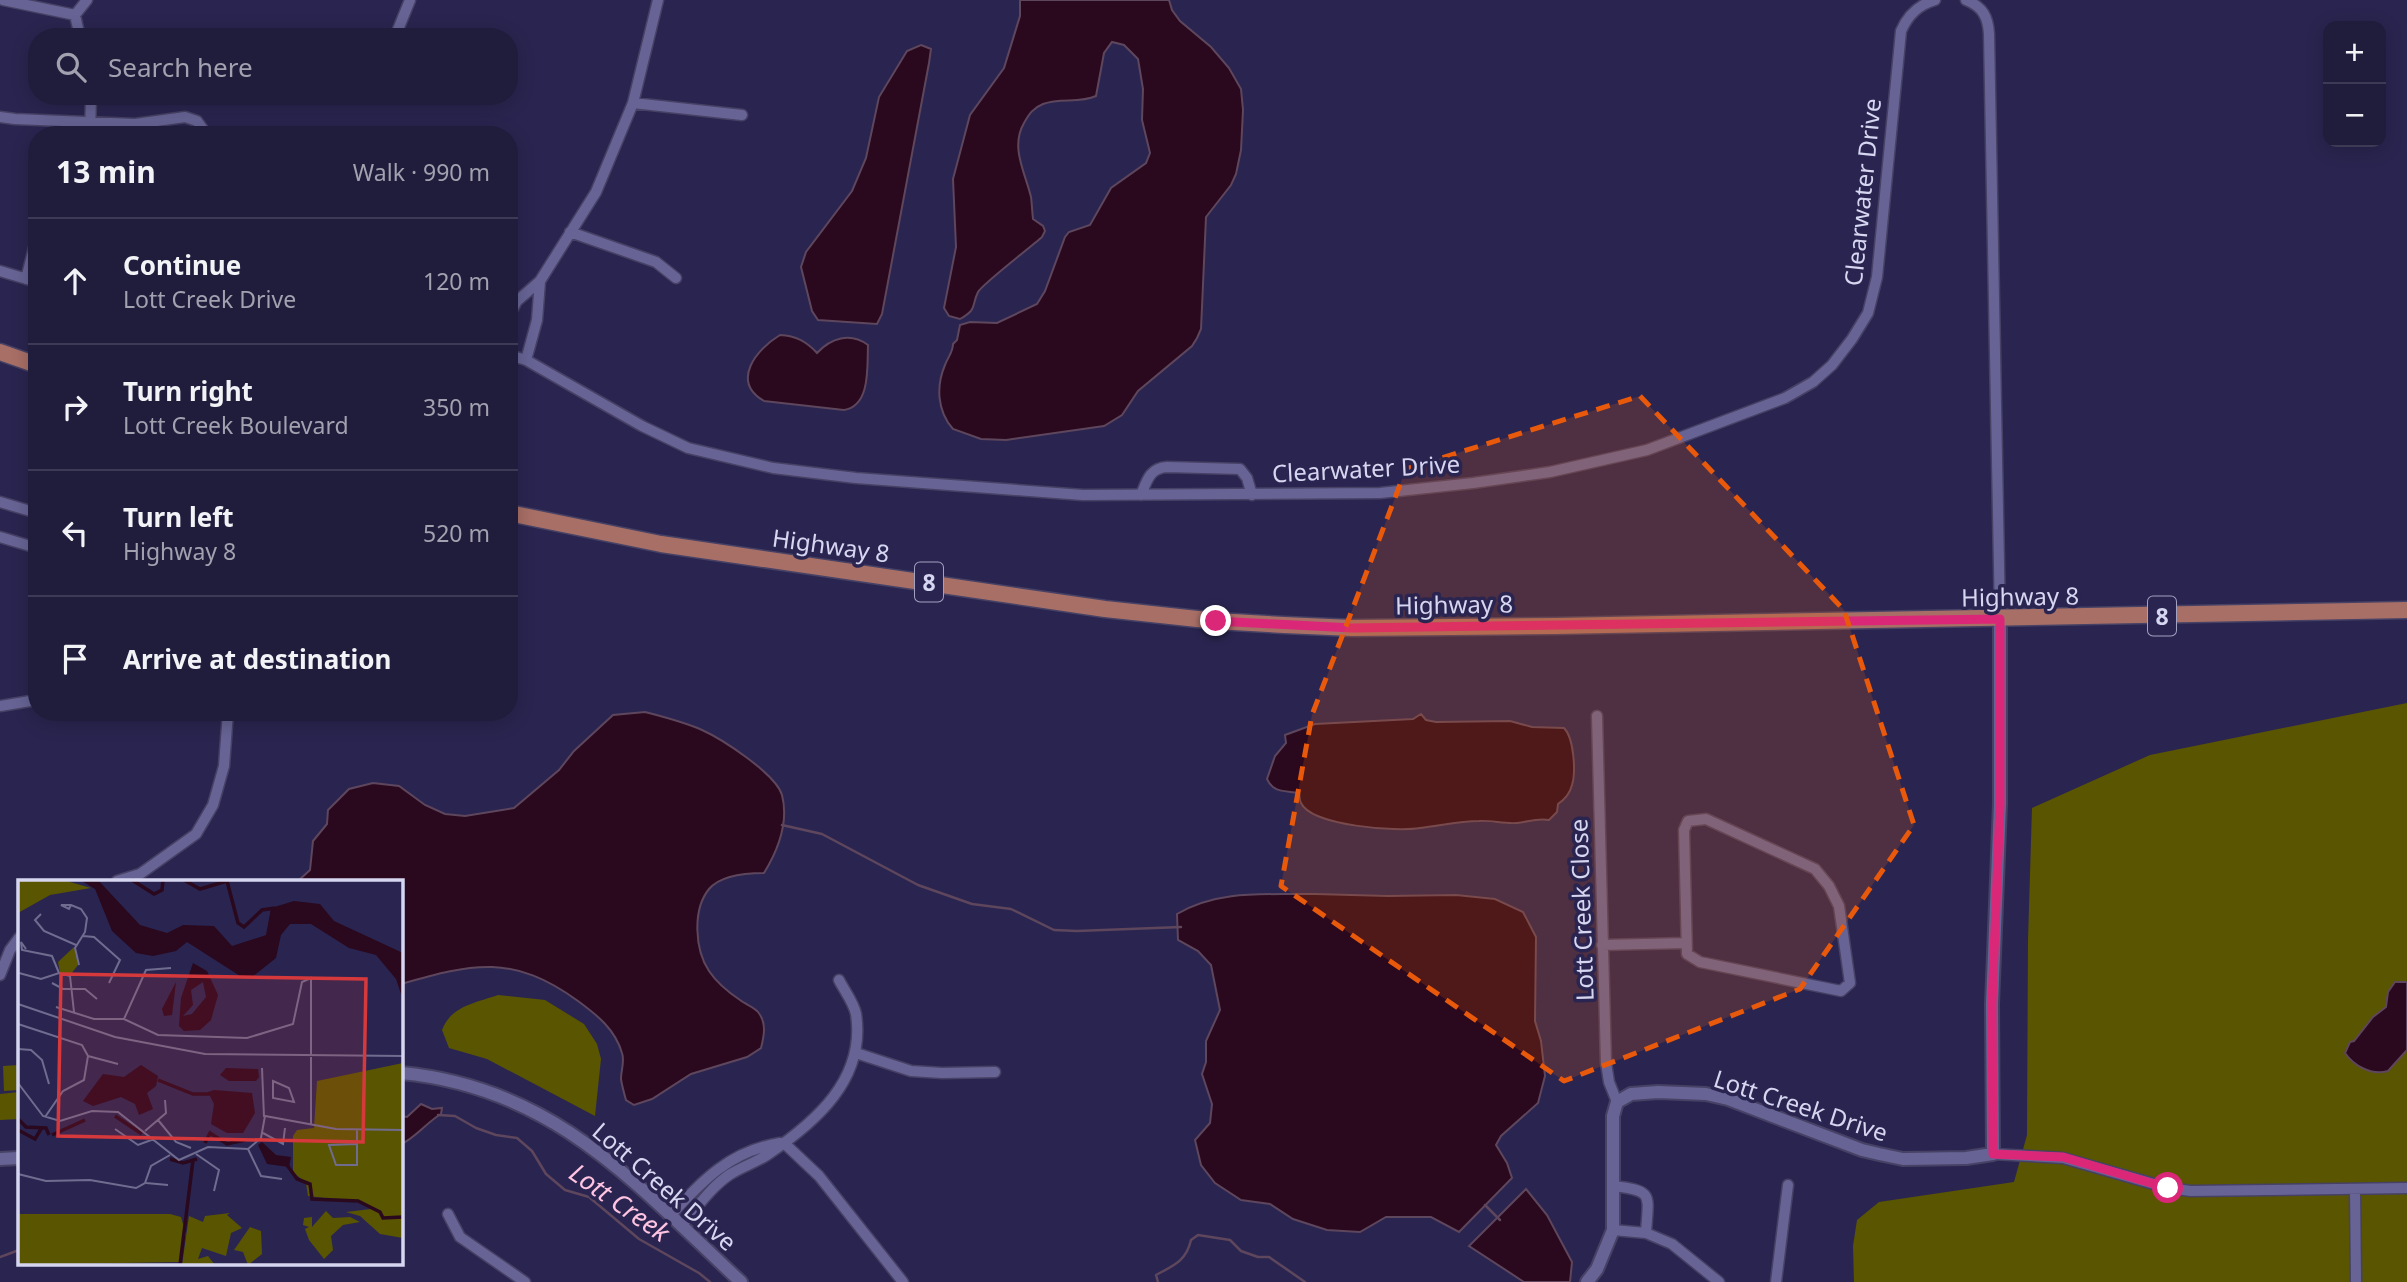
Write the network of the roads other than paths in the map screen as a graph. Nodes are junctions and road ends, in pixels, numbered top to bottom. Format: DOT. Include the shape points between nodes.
graph roads {
  1 [pos="3,0"];
  2 [pos="88,0"];
  3 [pos="411,0"];
  4 [pos="658,0"];
  5 [pos="1935,0"];
  6 [pos="1966,0"];
  7 [pos="75,15"];
  8 [pos="78,28"];
  9 [pos="399,28"];
  10 [pos="633,103"];
  11 [pos="91,105"];
  12 [pos="742,115"];
  13 [pos="0,117"];
  14 [pos="90,123"];
  15 [pos="201,126"];
  16 [pos="570,232"];
  17 [pos="0,271"];
  18 [pos="28,271"];
  19 [pos="676,278"];
  20 [pos="26,279"];
  21 [pos="540,281"];
  22 [pos="518,299"];
  23 [pos="0,352"];
  24 [pos="518,358"];
  25 [pos="526,360"];
  26 [pos="28,363"];
  27 [pos="1141,495"];
  28 [pos="1252,495"];
  29 [pos="0,502"];
  30 [pos="28,510"];
  31 [pos="518,515"];
  32 [pos="0,537"];
  33 [pos="28,545"];
  34 [pos="2407,610"];
  35 [pos="2000,619"];
  36 [pos="28,701"];
  37 [pos="0,706"];
  38 [pos="1597,716"];
  39 [pos="227,721"];
  40 [pos="120,880"];
  41 [pos="18,939"];
  42 [pos="1686,943"];
  43 [pos="1602,945"];
  44 [pos="0,975"];
  45 [pos="839,980"];
  46 [pos="856,1053"];
  47 [pos="995,1072"];
  48 [pos="402,1073"];
  49 [pos="1618,1102"];
  50 [pos="784,1143"];
  51 [pos="1993,1154"];
  52 [pos="18,1158"];
  53 [pos="0,1159"];
  54 [pos="1788,1185"];
  55 [pos="1614,1186"];
  56 [pos="2407,1188"];
  57 [pos="2355,1189"];
  58 [pos="448,1214"];
  59 [pos="670,1216"];
  60 [pos="681,1226"];
  61 [pos="1613,1230"];
  62 [pos="1646,1233"];
  63 [pos="525,1282"];
  64 [pos="741,1282"];
  65 [pos="903,1282"];
  66 [pos="1587,1282"];
  67 [pos="1719,1282"];
  68 [pos="1776,1282"];
  69 [pos="2356,1282"];
  1 -- 7 [label="street"];
  2 -- 7 [label="street"];
  3 -- 9 [label="street"];
  4 -- 10 [label="street"];
  5 -- 28 [label="street, Clearwater Drive" via="1908,16 1901,31 1878,264 1868,313 1853,340 1813,382 1752,412 1647,450 1584,465 1473,484 1380,493"];
  6 -- 35 [label="street" via="1985,13 1989,34"];
  7 -- 8 [label="street"];
  10 -- 12 [label="street"];
  10 -- 16 [label="street" via="596,192"];
  11 -- 14 [label="street"];
  13 -- 14 [label="street"];
  14 -- 15 [label="street" via="146,124 185,117"];
  16 -- 19 [label="street" via="656,262"];
  16 -- 21 [label="street"];
  17 -- 20 [label="street"];
  18 -- 20 [label="street"];
  21 -- 22 [label="street"];
  21 -- 25 [label="street" via="537,320"];
  23 -- 26 [label="main road"];
  24 -- 25 [label="street, Clearwater Drive"];
  25 -- 27 [label="street, Clearwater Drive" via="642,426 688,448 729,459 856,478"];
  27 -- 28 [label="street, Clearwater Drive"];
  27 -- 28 [label="street" via="1151,472 1181,467 1240,469"];
  29 -- 30 [label="street"];
  31 -- 35 [label="main road, Highway 8 / 8" via="713,552 1216,621 1352,628"];
  32 -- 33 [label="street"];
  34 -- 35 [label="main road, Highway 8 / 8"];
  35 -- 51 [label="street"];
  36 -- 37 [label="street"];
  38 -- 43 [label="street, Lott Creek Close"];
  39 -- 40 [label="street" via="224,766 213,805 196,834 140,874"];
  41 -- 44 [label="street"];
  42 -- 42 [label="street" via="1684,830 1688,821 1706,819 1815,869 1839,906 1850,984 1841,990 1700,962 1687,954"];
  42 -- 43 [label="street"];
  43 -- 49 [label="street, Lott Creek Close" via="1607,1075"];
  45 -- 46 [label="street" via="856,1012"];
  46 -- 47 [label="street" via="911,1071"];
  46 -- 50 [label="street" via="845,1084 822,1113"];
  48 -- 59 [label="street, Lott Creek Drive" via="474,1087 549,1118 606,1156"];
  49 -- 51 [label="street, Lott Creek Drive" via="1630,1094 1706,1094 1879,1154 1903,1159"];
  49 -- 55 [label="street" via="1613,1116"];
  50 -- 59 [label="street" via="761,1146 722,1165"];
  50 -- 60 [label="street" via="713,1188"];
  50 -- 65 [label="street" via="819,1176"];
  51 -- 57 [label="street, Lott Creek Drive" via="2063,1157 2191,1191"];
  52 -- 53 [label="street"];
  54 -- 68 [label="street"];
  55 -- 61 [label="street"];
  55 -- 62 [label="street" via="1645,1193"];
  56 -- 57 [label="street, Lott Creek Drive"];
  57 -- 69 [label="street"];
  58 -- 63 [label="street" via="460,1237"];
  59 -- 60 [label="street, Lott Creek Drive"];
  60 -- 64 [label="street, Lott Creek Drive"];
  61 -- 62 [label="street"];
  61 -- 66 [label="street"];
  62 -- 67 [label="street" via="1681,1251"];
}
